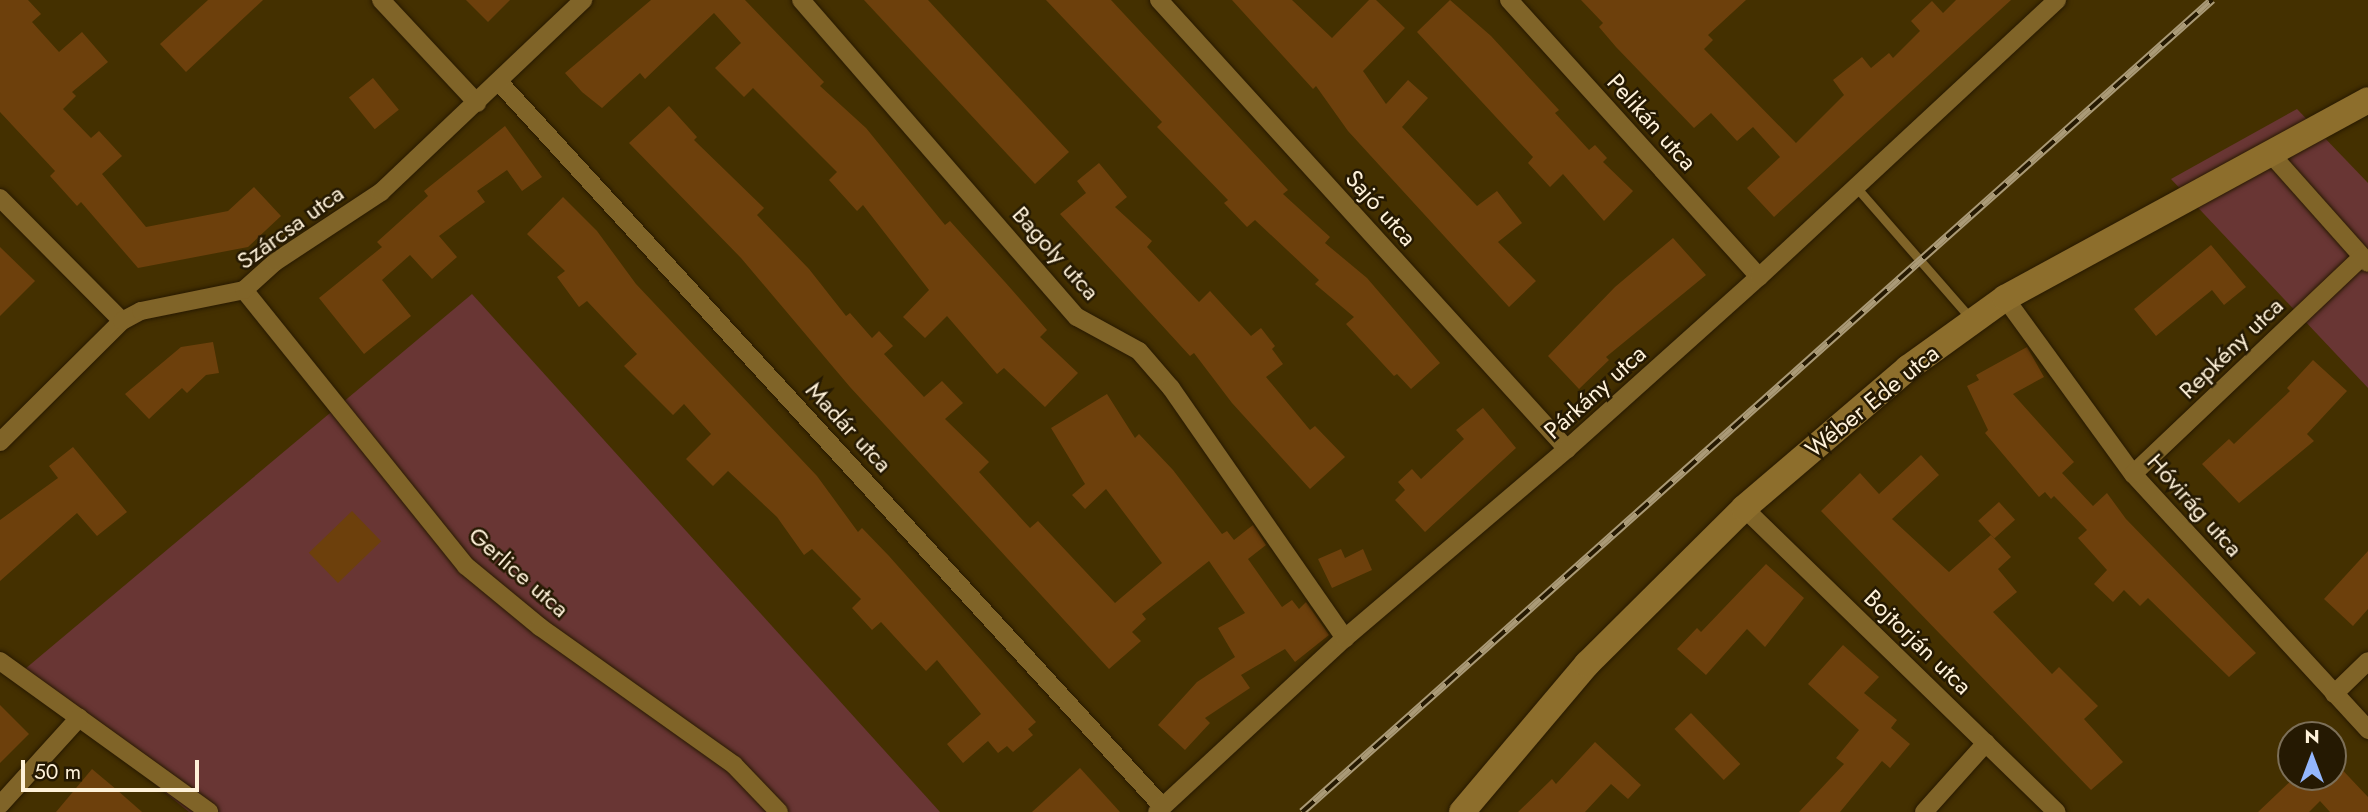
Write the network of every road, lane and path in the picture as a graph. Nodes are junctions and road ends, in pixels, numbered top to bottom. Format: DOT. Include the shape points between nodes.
graph roads {
  1 [pos="381,0"];
  2 [pos="583,0"];
  3 [pos="801,0"];
  4 [pos="1159,0"];
  5 [pos="1509,0"];
  6 [pos="2057,0"];
  7 [pos="499,82"];
  8 [pos="2368,100"];
  9 [pos="477,103"];
  10 [pos="2270,153"];
  11 [pos="1856,187"];
  12 [pos="0,198"];
  13 [pos="2365,260"];
  14 [pos="1759,278"];
  15 [pos="244,290"];
  16 [pos="2005,298"];
  17 [pos="1972,320"];
  18 [pos="122,321"];
  19 [pos="0,442"];
  20 [pos="1567,449"];
  21 [pos="2133,474"];
  22 [pos="1744,508"];
  23 [pos="1345,638"];
  24 [pos="0,661"];
  25 [pos="2368,661"];
  26 [pos="2334,694"];
  27 [pos="79,719"];
  28 [pos="2368,730"];
  29 [pos="1986,743"];
  30 [pos="0,804"];
  31 [pos="1159,809"];
  32 [pos="209,812"];
  33 [pos="779,812"];
  34 [pos="1462,812"];
  35 [pos="1924,812"];
  36 [pos="2057,812"];
  1 -- 9 [label="street"];
  2 -- 7 [label="street, Szárcsa utca"];
  3 -- 23 [label="street, Bagoly utca" via="1077,317 1139,351 1171,388"];
  4 -- 20 [label="street, Sajó utca"];
  5 -- 14 [label="street, Pelikán utca"];
  6 -- 11 [label="street, Párkány utca"];
  7 -- 9 [label="street, Szárcsa utca"];
  7 -- 31 [label="street, Madár utca"];
  8 -- 10 [label="street, Wéber Ede utca"];
  9 -- 15 [label="street, Szárcsa utca" via="381,192 275,262"];
  10 -- 13 [label="street"];
  10 -- 16 [label="street, Wéber Ede utca"];
  11 -- 14 [label="street, Párkány utca"];
  11 -- 17 [label="lane"];
  12 -- 18 [label="street"];
  13 -- 21 [label="street, Repkény utca"];
  14 -- 20 [label="street, Párkány utca"];
  15 -- 18 [label="street, Szárcsa utca" via="141,311"];
  15 -- 33 [label="street, Gerlice utca" via="466,566 540,627 734,765"];
  16 -- 17 [label="street, Wéber Ede utca"];
  16 -- 21 [label="street, Hóvirág utca"];
  17 -- 22 [label="street, Wéber Ede utca" via="1908,368"];
  18 -- 19 [label="street, Szárcsa utca"];
  20 -- 23 [label="street, Párkány utca"];
  21 -- 26 [label="street, Hóvirág utca"];
  22 -- 29 [label="street, Bojtorján utca"];
  22 -- 34 [label="street, Wéber Ede utca" via="1587,664"];
  23 -- 31 [label="street, Párkány utca"];
  24 -- 27 [label="street"];
  25 -- 26 [label="street"];
  26 -- 28 [label="street, Hóvirág utca"];
  27 -- 30 [label="street"];
  27 -- 32 [label="street"];
  29 -- 35 [label="street"];
  29 -- 36 [label="street, Bojtorján utca"];
}
